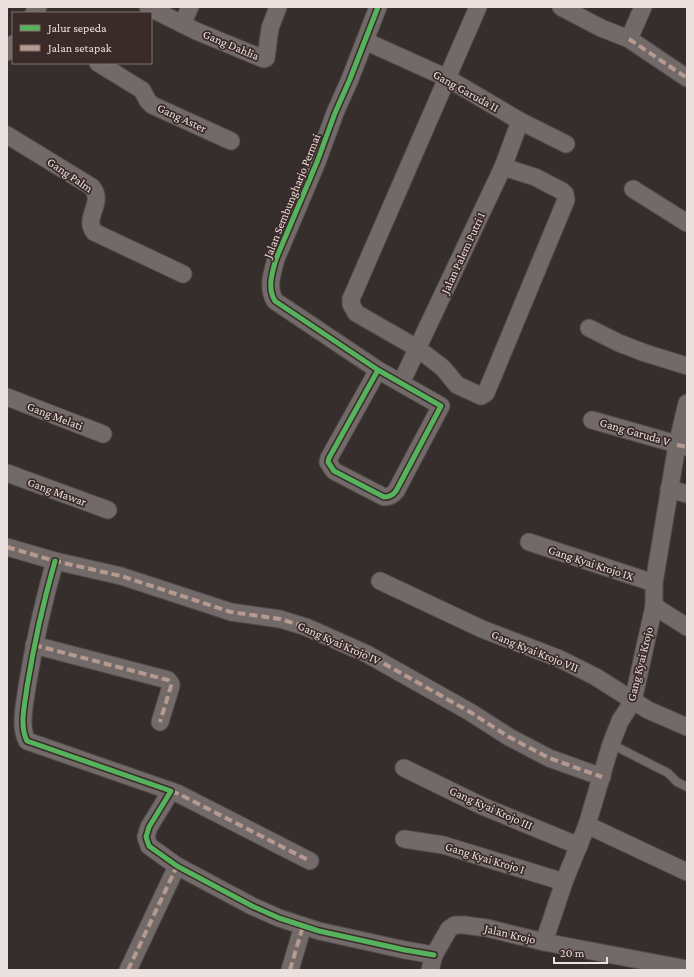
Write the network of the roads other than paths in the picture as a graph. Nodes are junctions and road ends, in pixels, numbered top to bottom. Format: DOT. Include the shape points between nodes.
graph roads {
  1 [pos="148,7"];
  2 [pos="190,7"];
  3 [pos="278,7"];
  4 [pos="378,7"];
  5 [pos="478,7"];
  6 [pos="561,7"];
  7 [pos="643,7"];
  8 [pos="182,24"];
  9 [pos="629,38"];
  10 [pos="365,41"];
  11 [pos="100,64"];
  12 [pos="447,78"];
  13 [pos="687,78"];
  14 [pos="520,121"];
  15 [pos="7,135"];
  16 [pos="231,141"];
  17 [pos="566,144"];
  18 [pos="503,167"];
  19 [pos="633,189"];
  20 [pos="687,223"];
  21 [pos="183,274"];
  22 [pos="589,328"];
  23 [pos="417,348"];
  24 [pos="687,366"];
  25 [pos="378,370"];
  26 [pos="401,382"];
  27 [pos="7,397"];
  28 [pos="687,403"];
  29 [pos="592,420"];
  30 [pos="103,434"];
  31 [pos="682,446"];
  32 [pos="7,473"];
  33 [pos="669,489"];
  34 [pos="687,494"];
  35 [pos="108,510"];
  36 [pos="529,542"];
  37 [pos="7,547"];
  38 [pos="55,561"];
  39 [pos="380,581"];
  40 [pos="654,583"];
  41 [pos="654,606"];
  42 [pos="687,627"];
  43 [pos="34,645"];
  44 [pos="633,701"];
  45 [pos="160,722"];
  46 [pos="687,727"];
  47 [pos="611,744"];
  48 [pos="404,768"];
  49 [pos="602,777"];
  50 [pos="687,787"];
  51 [pos="171,791"];
  52 [pos="587,825"];
  53 [pos="404,839"];
  54 [pos="579,846"];
  55 [pos="310,861"];
  56 [pos="177,866"];
  57 [pos="687,872"];
  58 [pos="564,882"];
  59 [pos="303,926"];
  60 [pos="544,942"];
  61 [pos="432,962"];
  62 [pos="683,969"];
  63 [pos="128,970"];
  64 [pos="290,970"];
  1 -- 8 [label="street, Gang Dahlia"];
  2 -- 8 [label="street"];
  3 -- 8 [label="street, Gang Dahlia" via="270,28 264,60"];
  4 -- 10 [label="street, Jalan Sembungharjo Permai"];
  5 -- 12 [label="street"];
  6 -- 9 [label="street" via="601,28"];
  7 -- 9 [label="street"];
  9 -- 13 [label="street"];
  10 -- 12 [label="street, Gang Garuda II"];
  10 -- 25 [label="street, Jalan Sembungharjo Permai" via="276,259 270,286 275,301"];
  11 -- 16 [label="street, Gang Aster" via="142,90 152,105"];
  12 -- 14 [label="street, Gang Garuda II"];
  12 -- 23 [label="street" via="351,299 356,313"];
  14 -- 17 [label="street, Gang Garuda II"];
  14 -- 18 [label="street, Jalan Palem Putri 1"];
  15 -- 21 [label="street, Gang Palm" via="92,187 97,197 90,222 94,232"];
  18 -- 23 [label="street, Jalan Palem Putri 1"];
  18 -- 23 [label="street" via="535,177 562,191 566,200 486,393 476,395 457,385 443,368"];
  19 -- 20 [label="street"];
  22 -- 24 [label="street" via="618,343"];
  23 -- 26 [label="street, Jalan Palem Putri 1"];
  25 -- 26 [label="street, Jalan Sembungharjo Permai"];
  25 -- 26 [label="street, Jalan Sembungharjo Permai" via="328,462 334,471 384,497 392,496 396,491 441,407"];
  27 -- 30 [label="street, Gang Melati"];
  28 -- 31 [label="street, Gang Kyai Krojo"];
  29 -- 31 [label="street, Gang Garuda V"];
  31 -- 33 [label="street, Gang Kyai Krojo"];
  32 -- 35 [label="street, Gang Mawar"];
  33 -- 34 [label="street"];
  33 -- 40 [label="street, Gang Kyai Krojo"];
  36 -- 40 [label="street, Gang Kyai Krojo IX"];
  37 -- 38 [label="street, Gang Kyai Krojo IV"];
  38 -- 43 [label="street"];
  38 -- 49 [label="street, Gang Kyai Krojo IV" via="121,576 231,612 280,619 306,627 367,654 549,758"];
  39 -- 44 [label="street, Gang Kyai Krojo VII" via="482,629 560,659 596,677"];
  40 -- 41 [label="street, Gang Kyai Krojo"];
  41 -- 42 [label="street"];
  41 -- 44 [label="street, Gang Kyai Krojo"];
  43 -- 45 [label="street" via="168,680 171,686"];
  43 -- 51 [label="street" via="24,710 23,734 27,741"];
  44 -- 46 [label="street, Gang Kyai Krojo VII"];
  44 -- 47 [label="street, Gang Kyai Krojo" via="620,721"];
  47 -- 49 [label="street, Gang Kyai Krojo"];
  47 -- 50 [label="lane" via="668,773"];
  48 -- 54 [label="street, Gang Kyai Krojo III" via="482,806"];
  49 -- 52 [label="street, Gang Kyai Krojo"];
  51 -- 55 [label="street"];
  51 -- 56 [label="street" via="149,827 146,837 149,846"];
  52 -- 54 [label="street, Gang Kyai Krojo"];
  52 -- 57 [label="street"];
  53 -- 58 [label="street, Gang Kyai Krojo I" via="443,845"];
  54 -- 58 [label="street, Gang Kyai Krojo"];
  56 -- 59 [label="street" via="252,906"];
  56 -- 63 [label="street"];
  58 -- 60 [label="street, Gang Kyai Krojo"];
  59 -- 61 [label="street" via="399,948"];
  59 -- 64 [label="street"];
  60 -- 61 [label="street, Jalan Krojo" via="487,928 455,925 449,929"];
  60 -- 62 [label="street, Jalan Krojo"];
}
